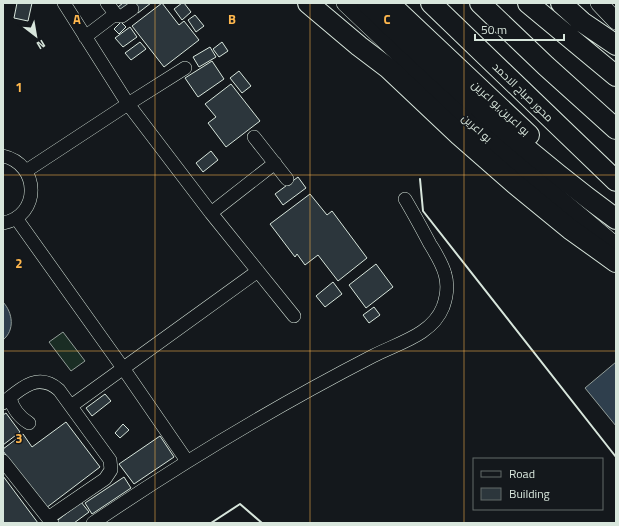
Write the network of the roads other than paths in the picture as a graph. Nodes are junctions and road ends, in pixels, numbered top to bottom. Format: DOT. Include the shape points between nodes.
graph roads {
  1 [pos="64,3"];
  2 [pos="107,3"];
  3 [pos="308,3"];
  4 [pos="323,3"];
  5 [pos="345,3"];
  6 [pos="367,3"];
  7 [pos="389,3"];
  8 [pos="431,3"];
  9 [pos="480,3"];
  10 [pos="528,3"];
  11 [pos="562,3"];
  12 [pos="579,3"];
  13 [pos="600,3"];
  14 [pos="132,10"];
  15 [pos="114,15"];
  16 [pos="616,21"];
  17 [pos="85,38"];
  18 [pos="616,45"];
  19 [pos="376,59"];
  20 [pos="185,68"];
  21 [pos="612,72"];
  22 [pos="128,104"];
  23 [pos="616,129"];
  24 [pos="254,137"];
  25 [pos="3,156"];
  26 [pos="275,164"];
  27 [pos="26,171"];
  28 [pos="287,179"];
  29 [pos="616,181"];
  30 [pos="406,199"];
  31 [pos="616,210"];
  32 [pos="211,213"];
  33 [pos="16,218"];
  34 [pos="616,219"];
  35 [pos="3,223"];
  36 [pos="614,244"];
  37 [pos="616,262"];
  38 [pos="258,270"];
  39 [pos="294,316"];
  40 [pos="123,368"];
  41 [pos="6,400"];
  42 [pos="71,406"];
  43 [pos="29,423"];
  44 [pos="3,461"];
  45 [pos="187,461"];
  46 [pos="50,520"];
  47 [pos="93,523"];
  1 -- 17 [label="street"];
  2 -- 15 [label="street"];
  3 -- 19 [label="highway"];
  4 -- 19 [label="highway" via="368,46"];
  5 -- 36 [label="main road, بو اعرين" via="490,140"];
  6 -- 34 [label="highway" via="499,126"];
  7 -- 31 [label="highway, بو اعرين,بو اعرين" via="555,160"];
  8 -- 29 [label="highway, محور صباح الاحمد"];
  9 -- 23 [label="highway"];
  10 -- 21 [label="highway"];
  11 -- 18 [label="highway" via="582,22"];
  12 -- 18 [label="highway"];
  13 -- 16 [label="main road"];
  14 -- 15 [label="street" via="122,16"];
  15 -- 17 [label="street"];
  17 -- 22 [label="street"];
  19 -- 37 [label="highway" via="515,184"];
  20 -- 22 [label="street"];
  22 -- 27 [label="street"];
  22 -- 32 [label="street"];
  24 -- 26 [label="street"];
  25 -- 27 [label="street" via="10,157"];
  26 -- 28 [label="street"];
  26 -- 32 [label="street"];
  27 -- 33 [label="street" via="30,181 29,202"];
  30 -- 45 [label="street" via="446,275 446,299 435,321 422,332 338,374"];
  32 -- 38 [label="street"];
  33 -- 35 [label="street"];
  33 -- 40 [label="street"];
  38 -- 39 [label="street"];
  38 -- 40 [label="street"];
  40 -- 42 [label="street"];
  40 -- 45 [label="street"];
  41 -- 42 [label="street" via="29,384 41,382 54,386"];
  41 -- 43 [label="street"];
  42 -- 46 [label="street" via="108,455 111,465 105,479"];
  44 -- 46 [label="street"];
  45 -- 47 [label="street"];
}
